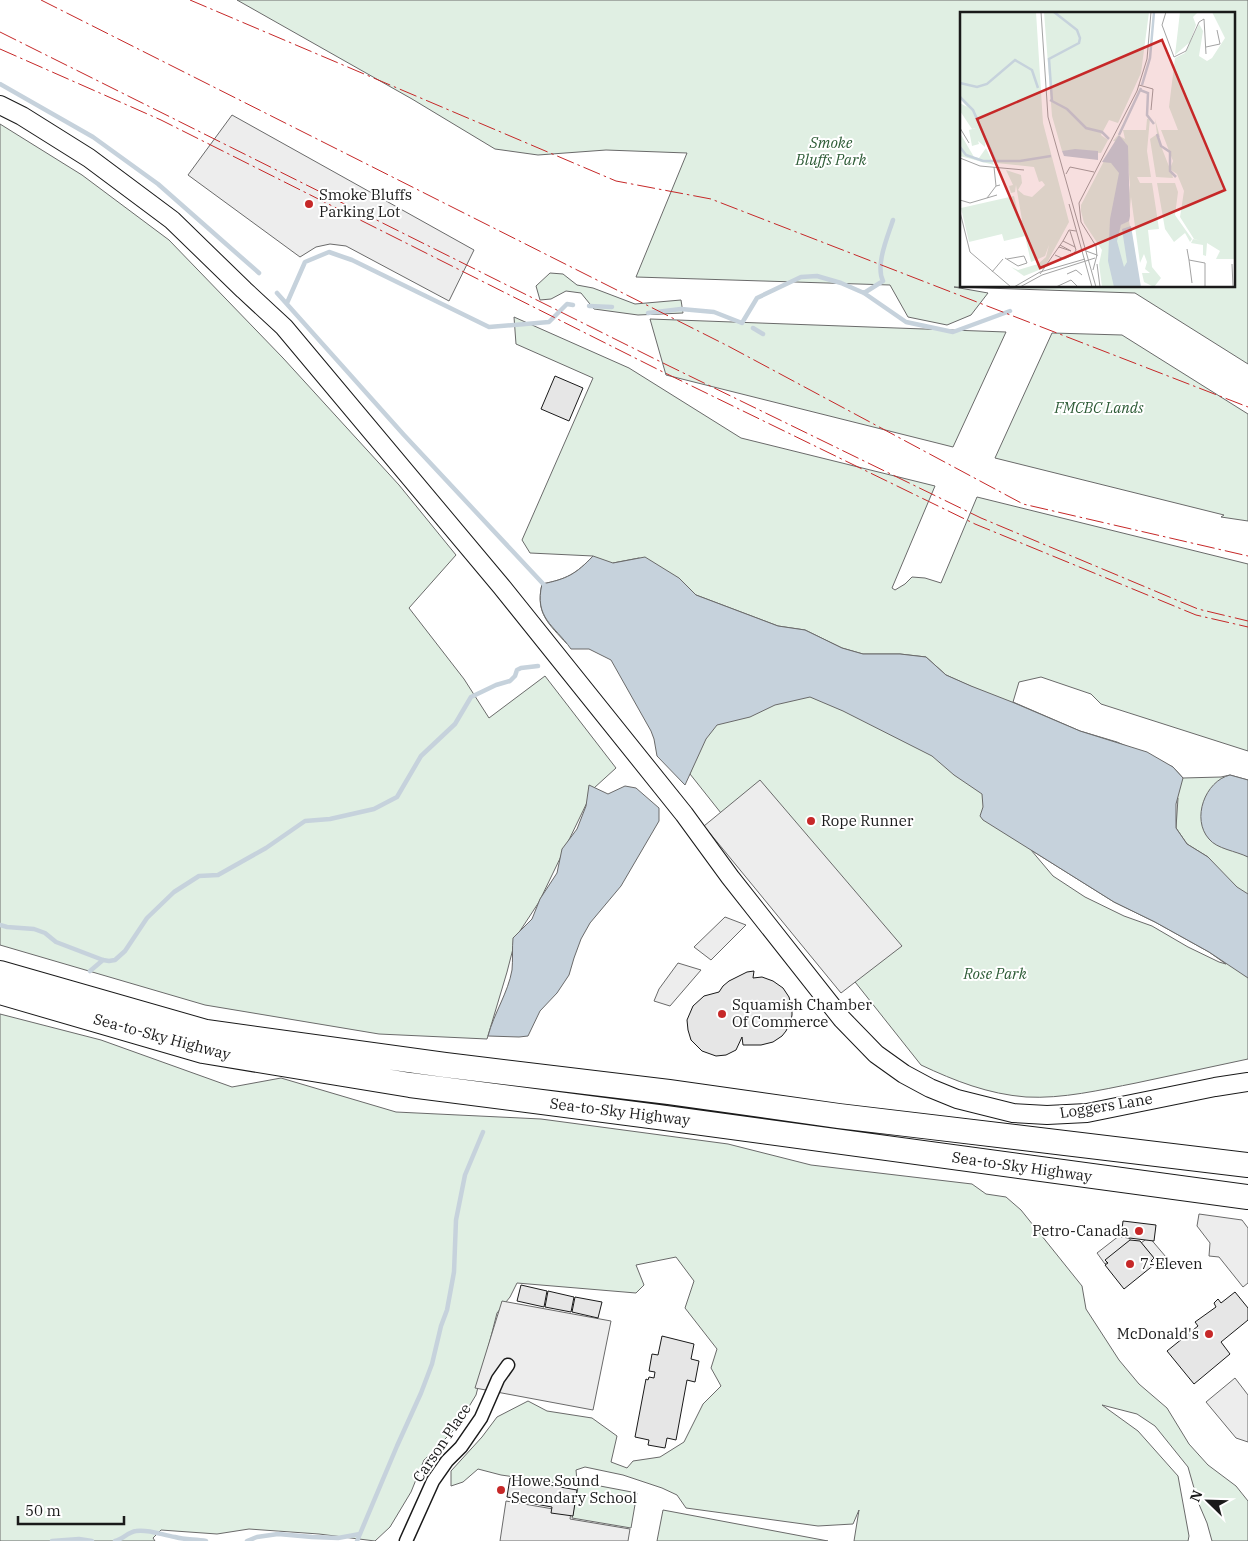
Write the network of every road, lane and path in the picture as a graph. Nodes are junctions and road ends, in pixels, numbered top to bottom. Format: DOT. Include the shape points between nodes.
graph roads {
  1 [pos="0,105"];
  2 [pos="0,973"];
  3 [pos="0,992"];
  4 [pos="1248,1082"];
  5 [pos="1248,1165"];
  6 [pos="1215,1192"];
  7 [pos="1248,1197"];
  8 [pos="1248,1205"];
  9 [pos="508,1365"];
  10 [pos="406,1541"];
  1 -- 4 [label="street, Loggers Lane" via="89,158 172,220 284,327 501,586 684,814 842,1019 876,1054 930,1088 957,1099 1014,1113 1087,1113"];
  2 -- 5 [label="highway, Sea-to-Sky Highway" via="206,1032 839,1116"];
  3 -- 6 [label="highway, Sea-to-Sky Highway" via="203,1051 243,1058 410,1085"];
  6 -- 7 [label="highway, Sea-to-Sky Highway"];
  6 -- 8 [label="highway"];
  9 -- 10 [label="street, Carson Place" via="498,1379 482,1418 433,1481"];
}
